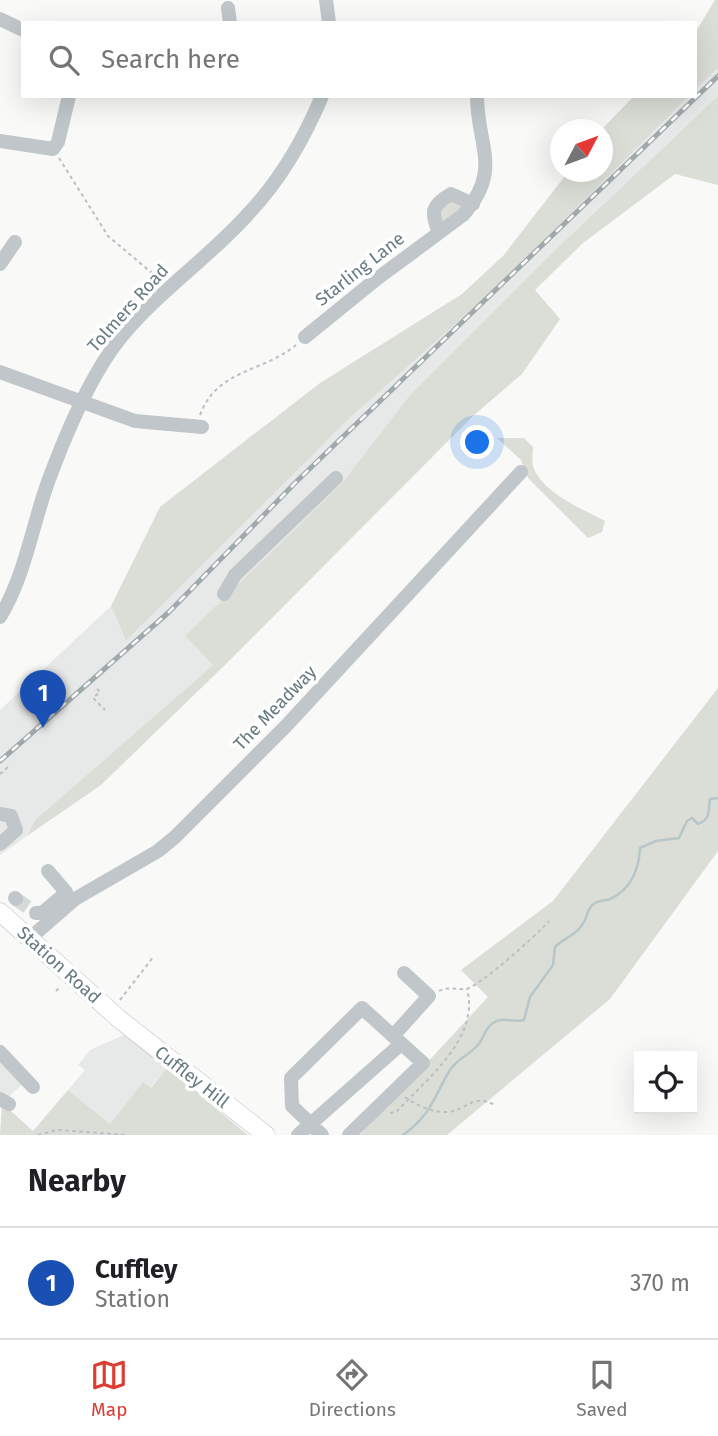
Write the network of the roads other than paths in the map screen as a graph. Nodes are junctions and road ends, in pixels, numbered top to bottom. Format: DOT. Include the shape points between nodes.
graph roads {
  1 [pos="326,0"];
  2 [pos="0,19"];
  3 [pos="329,21"];
  4 [pos="21,29"];
  5 [pos="69,98"];
  6 [pos="321,98"];
  7 [pos="477,98"];
  8 [pos="0,141"];
  9 [pos="473,204"];
  10 [pos="439,232"];
  11 [pos="15,242"];
  12 [pos="0,264"];
  13 [pos="305,337"];
  14 [pos="0,372"];
  15 [pos="81,403"];
  16 [pos="202,427"];
  17 [pos="521,472"];
  18 [pos="336,478"];
  19 [pos="224,594"];
  20 [pos="0,617"];
  21 [pos="0,814"];
  22 [pos="0,844"];
  23 [pos="48,871"];
  24 [pos="64,901"];
  25 [pos="0,912"];
  26 [pos="36,913"];
  27 [pos="29,939"];
  28 [pos="404,973"];
  29 [pos="114,1015"];
  30 [pos="397,1040"];
  31 [pos="0,1052"];
  32 [pos="33,1087"];
  33 [pos="310,1124"];
  34 [pos="266,1135"];
  35 [pos="298,1135"];
  36 [pos="322,1135"];
  37 [pos="348,1135"];
  1 -- 3 [label="street"];
  2 -- 4 [label="street"];
  5 -- 8 [label="street" via="53,149"];
  6 -- 15 [label="street, Tolmers Road" via="286,167 249,214 169,289 106,358"];
  7 -- 9 [label="street, Starling Lane" via="487,158 483,187"];
  9 -- 10 [label="street, Starling Lane"];
  9 -- 10 [label="street" via="451,194 435,205 432,215"];
  10 -- 13 [label="street, Starling Lane"];
  11 -- 12 [label="street"];
  14 -- 15 [label="street"];
  15 -- 16 [label="street" via="135,421"];
  15 -- 20 [label="street, Tolmers Road"];
  17 -- 24 [label="street, The Meadway" via="286,726 175,837"];
  18 -- 19 [label="street" via="236,575"];
  21 -- 22 [label="street" via="11,816 16,830"];
  23 -- 24 [label="street" via="66,892"];
  24 -- 26 [label="street"];
  24 -- 27 [label="street, The Meadway"];
  25 -- 27 [label="main road, Station Road"];
  27 -- 29 [label="main road, Station Road"];
  28 -- 30 [label="street" via="429,996"];
  29 -- 34 [label="main road, Cuffley Hill"];
  30 -- 33 [label="street"];
  30 -- 33 [label="street" via="362,1009 291,1077 292,1106"];
  30 -- 37 [label="street" via="423,1063"];
  31 -- 32 [label="street"];
  33 -- 35 [label="street"];
  33 -- 36 [label="street"];
}
